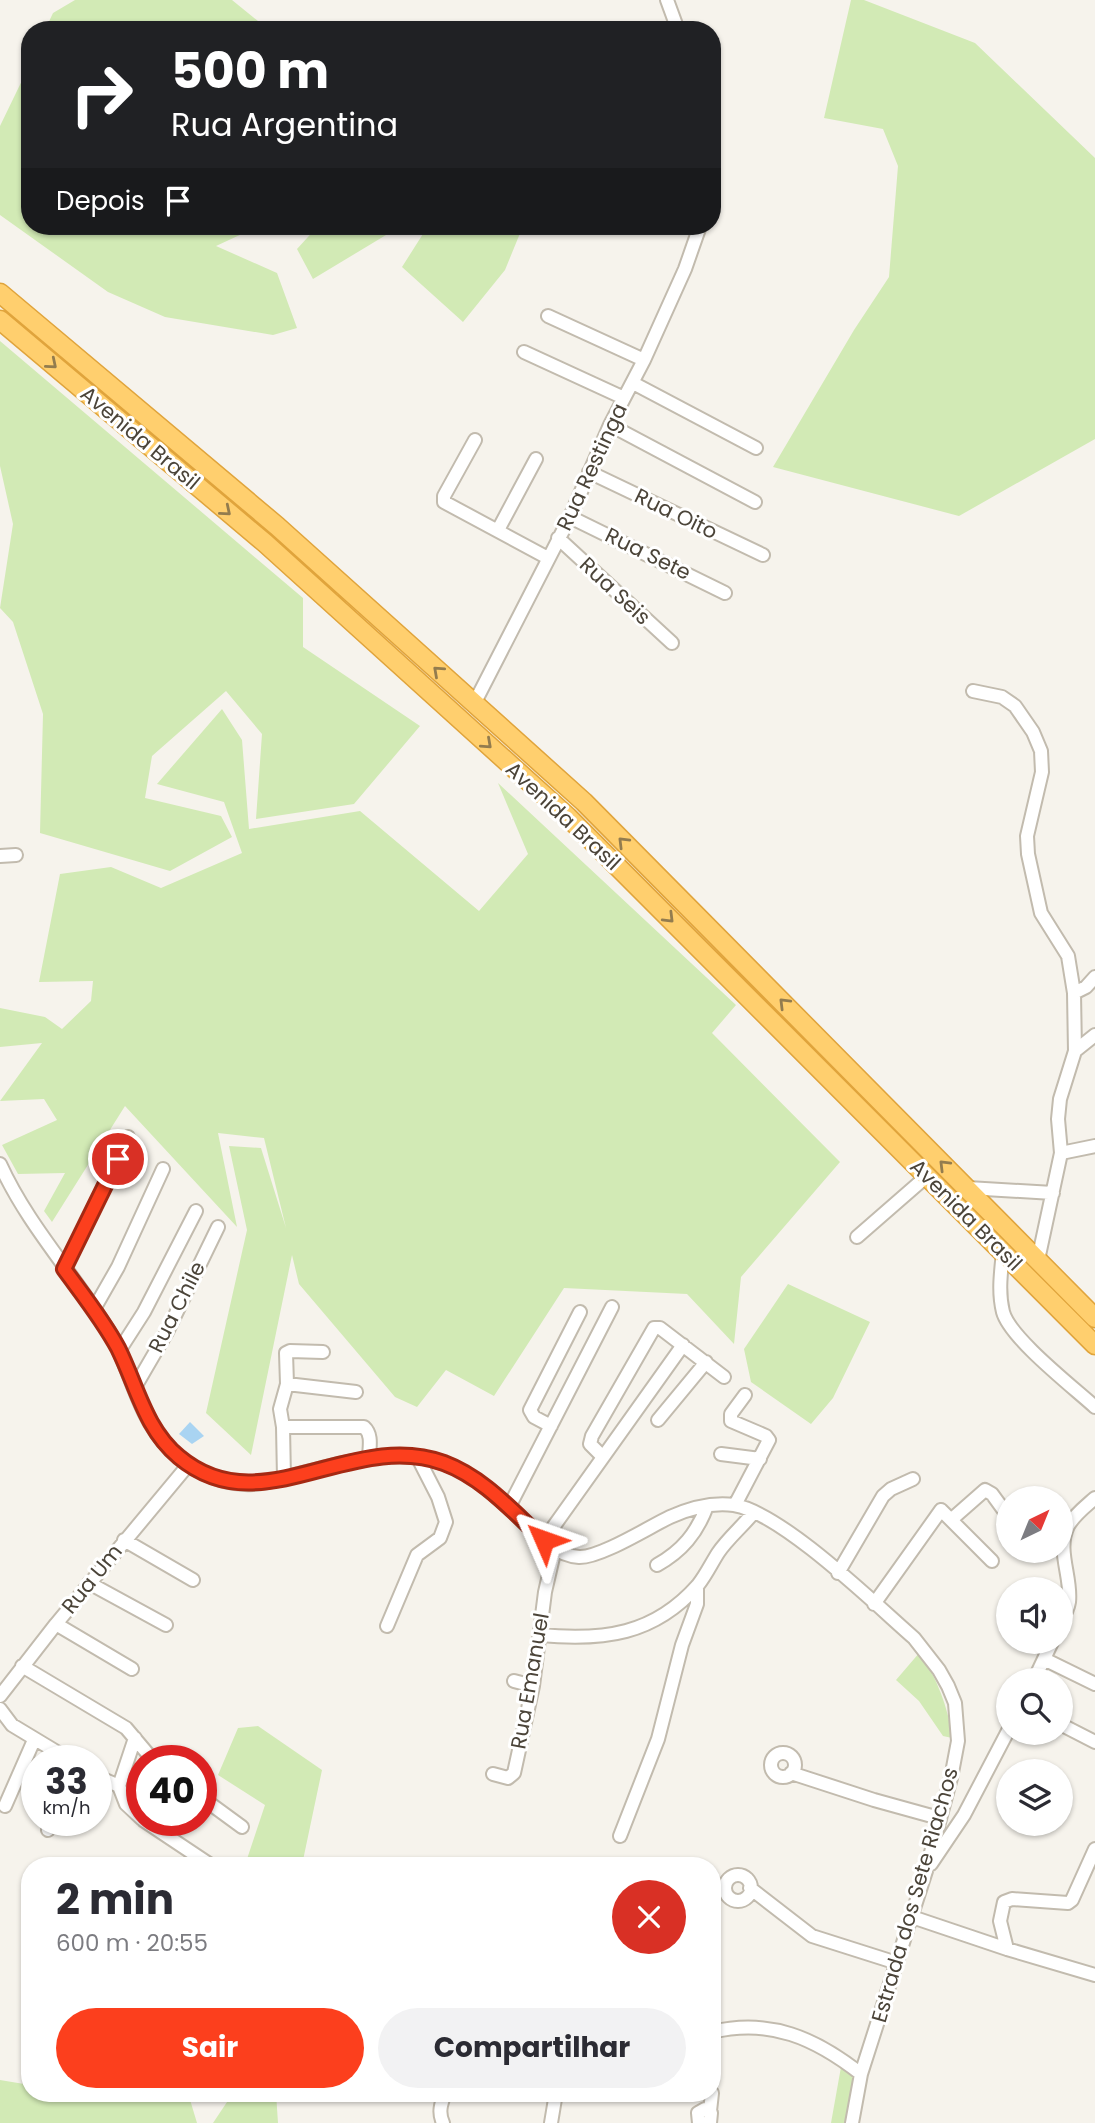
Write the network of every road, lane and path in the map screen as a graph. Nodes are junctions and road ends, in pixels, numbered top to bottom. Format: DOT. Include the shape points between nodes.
graph roads {
  1 [pos="667,0"];
  2 [pos="675,21"];
  3 [pos="696,235"];
  4 [pos="0,293"];
  5 [pos="548,316"];
  6 [pos="0,320"];
  7 [pos="524,352"];
  8 [pos="644,360"];
  9 [pos="633,383"];
  10 [pos="624,398"];
  11 [pos="610,425"];
  12 [pos="475,440"];
  13 [pos="757,448"];
  14 [pos="536,459"];
  15 [pos="589,472"];
  16 [pos="755,502"];
  17 [pos="570,517"];
  18 [pos="498,530"];
  19 [pos="558,538"];
  20 [pos="763,555"];
  21 [pos="548,558"];
  22 [pos="725,593"];
  23 [pos="672,643"];
  24 [pos="973,691"];
  25 [pos="474,704"];
  26 [pos="16,855"];
  27 [pos="0,856"];
  28 [pos="1095,977"];
  29 [pos="1074,993"];
  30 [pos="1095,1035"];
  31 [pos="1075,1051"];
  32 [pos="128,1138"];
  33 [pos="1095,1146"];
  34 [pos="1061,1153"];
  35 [pos="0,1164"];
  36 [pos="163,1169"];
  37 [pos="927,1176"];
  38 [pos="968,1188"];
  39 [pos="1053,1193"];
  40 [pos="196,1210"];
  41 [pos="218,1227"];
  42 [pos="857,1237"];
  43 [pos="1003,1252"];
  44 [pos="1038,1260"];
  45 [pos="64,1269"];
  46 [pos="612,1307"];
  47 [pos="94,1309"];
  48 [pos="580,1312"];
  49 [pos="1095,1318"];
  50 [pos="683,1345"];
  51 [pos="1095,1345"];
  52 [pos="119,1351"];
  53 [pos="323,1352"];
  54 [pos="706,1363"];
  55 [pos="724,1377"];
  56 [pos="287,1384"];
  57 [pos="135,1387"];
  58 [pos="356,1392"];
  59 [pos="744,1395"];
  60 [pos="1095,1407"];
  61 [pos="659,1420"];
  62 [pos="551,1426"];
  63 [pos="283,1427"];
  64 [pos="721,1454"];
  65 [pos="417,1456"];
  66 [pos="601,1456"];
  67 [pos="369,1458"];
  68 [pos="760,1459"];
  69 [pos="188,1465"];
  70 [pos="284,1478"];
  71 [pos="913,1479"];
  72 [pos="1095,1498"];
  73 [pos="996,1500"];
  74 [pos="735,1505"];
  75 [pos="706,1506"];
  76 [pos="509,1507"];
  77 [pos="754,1513"];
  78 [pos="952,1519"];
  79 [pos="1073,1520"];
  80 [pos="124,1540"];
  81 [pos="544,1540"];
  82 [pos="555,1549"];
  83 [pos="992,1561"];
  84 [pos="657,1565"];
  85 [pos="838,1573"];
  86 [pos="192,1580"];
  87 [pos="89,1583"];
  88 [pos="697,1586"];
  89 [pos="874,1604"];
  90 [pos="56,1624"];
  91 [pos="166,1625"];
  92 [pos="387,1626"];
  93 [pos="540,1636"];
  94 [pos="1046,1654"];
  95 [pos="1044,1658"];
  96 [pos="22,1665"];
  97 [pos="1039,1668"];
  98 [pos="132,1669"];
  99 [pos="514,1681"];
  100 [pos="1095,1684"];
  101 [pos="533,1686"];
  102 [pos="0,1696"];
  103 [pos="0,1710"];
  104 [pos="1073,1731"];
  105 [pos="135,1738"];
  106 [pos="34,1740"];
  107 [pos="1095,1742"];
  108 [pos="43,1745"];
  109 [pos="141,1745"];
  110 [pos="1001,1745"];
  111 [pos="791,1773"];
  112 [pos="494,1774"];
  113 [pos="112,1783"];
  114 [pos="118,1786"];
  115 [pos="126,1804"];
  116 [pos="5,1806"];
  117 [pos="217,1809"];
  118 [pos="939,1818"];
  119 [pos="242,1827"];
  120 [pos="166,1836"];
  121 [pos="620,1836"];
  122 [pos="1095,1849"];
  123 [pos="198,1857"];
  124 [pos="926,1871"];
  125 [pos="750,1888"];
  126 [pos="912,1917"];
  127 [pos="1007,1949"];
  128 [pos="897,1963"];
  129 [pos="1095,1975"];
  130 [pos="721,2030"];
  131 [pos="861,2074"];
  132 [pos="442,2102"];
  133 [pos="554,2102"];
  134 [pos="710,2117"];
  135 [pos="443,2123"];
  136 [pos="551,2123"];
  137 [pos="699,2123"];
  138 [pos="852,2123"];
  1 -- 2 [label="street"];
  3 -- 8 [label="street, Rua Restinga"];
  25 -- 4 [label="highway, Avenida Brasil, one-way" via="277,526"];
  5 -- 8 [label="street"];
  6 -- 37 [label="highway, Avenida Brasil, one-way" via="265,543 568,817"];
  7 -- 10 [label="street"];
  8 -- 9 [label="street, Rua Restinga"];
  9 -- 10 [label="street, Rua Restinga"];
  9 -- 13 [label="street"];
  10 -- 11 [label="street, Rua Restinga"];
  11 -- 15 [label="street, Rua Restinga"];
  11 -- 16 [label="street"];
  12 -- 18 [label="street" via="443,499 448,506"];
  14 -- 18 [label="street"];
  15 -- 17 [label="street, Rua Restinga"];
  15 -- 20 [label="street, Rua Oito"];
  17 -- 19 [label="street, Rua Restinga"];
  17 -- 22 [label="street, Rua Sete"];
  18 -- 21 [label="street"];
  19 -- 21 [label="street, Rua Restinga"];
  19 -- 23 [label="street, Rua Seis"];
  21 -- 25 [label="street, Rua Restinga"];
  24 -- 29 [label="street" via="1002,697 1015,706 1041,751 1042,772 1027,836 1028,854 1041,913 1068,956"];
  38 -- 25 [label="highway, Avenida Brasil, one-way" via="584,802"];
  26 -- 27 [label="street"];
  28 -- 29 [label="street"];
  29 -- 31 [label="street"];
  30 -- 31 [label="street"];
  31 -- 34 [label="street" via="1058,1109"];
  32 -- 45 [label="street"];
  33 -- 34 [label="street"];
  34 -- 39 [label="street"];
  35 -- 45 [label="street, Estrada dos Sete Riachos"];
  36 -- 47 [label="street"];
  37 -- 42 [label="street"];
  37 -- 43 [label="highway, Avenida Brasil"];
  38 -- 39 [label="street, Avenida Brasil"];
  38 -- 44 [label="highway, Avenida Brasil"];
  39 -- 44 [label="street"];
  40 -- 52 [label="street" via="145,1312"];
  41 -- 57 [label="street, Rua Chile"];
  43 -- 51 [label="highway, Avenida Brasil"];
  43 -- 60 [label="street" via="1001,1295 1006,1320"];
  44 -- 49 [label="highway, Avenida Brasil"];
  45 -- 47 [label="street, Estrada dos Sete Riachos"];
  46 -- 62 [label="street"];
  47 -- 52 [label="street, Estrada dos Sete Riachos"];
  48 -- 62 [label="street" via="530,1410"];
  50 -- 54 [label="street"];
  50 -- 66 [label="street"];
  50 -- 66 [label="street" via="654,1328 592,1436 590,1444"];
  52 -- 57 [label="street, Estrada dos Sete Riachos"];
  53 -- 56 [label="street" via="286,1353"];
  54 -- 55 [label="street"];
  54 -- 61 [label="street"];
  56 -- 58 [label="street"];
  56 -- 63 [label="street" via="280,1409"];
  57 -- 69 [label="street, Estrada dos Sete Riachos" via="154,1430"];
  59 -- 68 [label="street" via="730,1421 766,1436 769,1441"];
  62 -- 76 [label="street"];
  63 -- 67 [label="street" via="364,1427 369,1431"];
  63 -- 70 [label="street"];
  64 -- 68 [label="street"];
  65 -- 67 [label="street, Estrada dos Sete Riachos"];
  65 -- 76 [label="street, Estrada dos Sete Riachos" via="465,1473"];
  65 -- 92 [label="street" via="446,1522 440,1538 417,1555"];
  66 -- 81 [label="street"];
  67 -- 70 [label="street, Estrada dos Sete Riachos"];
  68 -- 74 [label="street"];
  69 -- 70 [label="street, Estrada dos Sete Riachos" via="238,1484"];
  69 -- 80 [label="street, Rua Um"];
  71 -- 85 [label="street" via="883,1496"];
  72 -- 79 [label="street"];
  73 -- 78 [label="street" via="985,1490"];
  74 -- 75 [label="street, Estrada dos Sete Riachos"];
  74 -- 77 [label="street, Estrada dos Sete Riachos"];
  75 -- 82 [label="street, Estrada dos Sete Riachos" via="682,1512 594,1555 576,1557"];
  75 -- 84 [label="street" via="689,1540"];
  76 -- 81 [label="street, Estrada dos Sete Riachos"];
  77 -- 85 [label="street, Estrada dos Sete Riachos" via="785,1530"];
  77 -- 88 [label="street" via="722,1548"];
  78 -- 83 [label="street"];
  78 -- 89 [label="street" via="939,1511"];
  80 -- 86 [label="street"];
  80 -- 87 [label="street, Rua Um"];
  81 -- 82 [label="street, Estrada dos Sete Riachos"];
  82 -- 93 [label="street, Rua Emanuel"];
  85 -- 89 [label="street, Estrada dos Sete Riachos"];
  87 -- 90 [label="street, Rua Um"];
  87 -- 91 [label="street"];
  88 -- 93 [label="street" via="664,1616 625,1632"];
  88 -- 121 [label="street" via="697,1604 658,1739"];
  89 -- 118 [label="street, Estrada dos Sete Riachos" via="927,1653 955,1703 958,1741"];
  90 -- 96 [label="street, Rua Um"];
  90 -- 98 [label="street"];
  93 -- 101 [label="street, Rua Emanuel"];
  94 -- 95 [label="street"];
  95 -- 97 [label="street"];
  95 -- 100 [label="street"];
  96 -- 102 [label="street, Rua Um"];
  96 -- 105 [label="street"];
  99 -- 101 [label="street"];
  101 -- 112 [label="street, Rua Emanuel" via="514,1773 508,1778"];
  103 -- 106 [label="street"];
  104 -- 107 [label="street"];
  105 -- 109 [label="street"];
  105 -- 114 [label="street"];
  106 -- 108 [label="street"];
  106 -- 116 [label="street"];
  110 -- 124 [label="street" via="964,1815"];
  111 -- 118 [label="street"];
  113 -- 114 [label="street"];
  114 -- 115 [label="street"];
  117 -- 119 [label="street"];
  118 -- 124 [label="street, Estrada dos Sete Riachos"];
  120 -- 123 [label="street"];
  122 -- 127 [label="street" via="1068,1903 1004,1902 1000,1921"];
  124 -- 126 [label="street, Estrada dos Sete Riachos"];
  125 -- 128 [label="street" via="813,1936"];
  126 -- 127 [label="street"];
  126 -- 128 [label="street, Estrada dos Sete Riachos"];
  127 -- 129 [label="street"];
  128 -- 131 [label="street, Estrada dos Sete Riachos"];
  130 -- 131 [label="street" via="746,2026 796,2035"];
  131 -- 138 [label="street, Estrada dos Sete Riachos"];
  132 -- 135 [label="street"];
  133 -- 136 [label="street"];
  134 -- 137 [label="street" via="705,2109 699,2111"];
}
